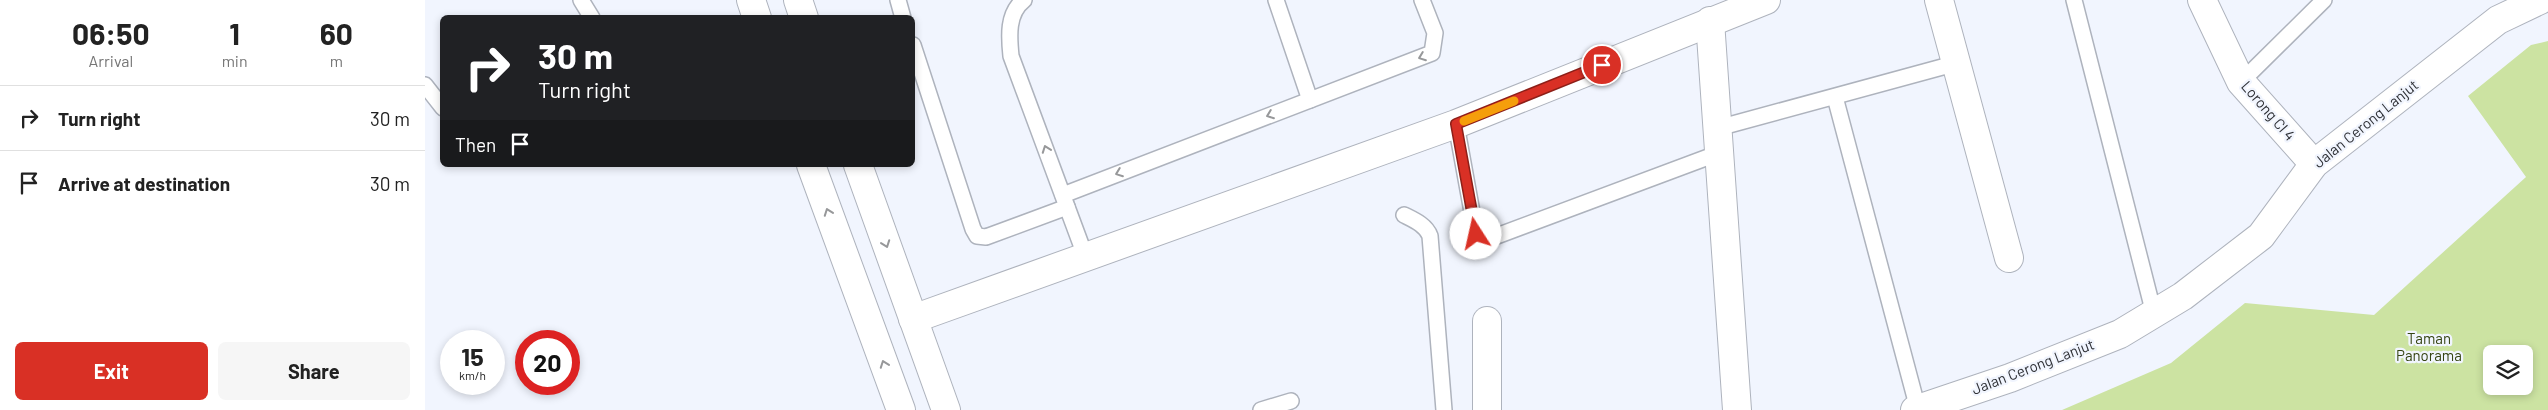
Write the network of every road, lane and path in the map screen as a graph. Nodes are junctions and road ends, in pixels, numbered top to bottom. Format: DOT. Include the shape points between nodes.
graph roads {
  1 [pos="581,0"];
  2 [pos="751,0"];
  3 [pos="798,0"];
  4 [pos="898,0"];
  5 [pos="1024,0"];
  6 [pos="1276,0"];
  7 [pos="1422,0"];
  8 [pos="1766,0"];
  9 [pos="1939,0"];
  10 [pos="2074,0"];
  11 [pos="2202,0"];
  12 [pos="2323,0"];
  13 [pos="2540,0"];
  14 [pos="591,15"];
  15 [pos="756,15"];
  16 [pos="803,15"];
  17 [pos="902,15"];
  18 [pos="1711,21"];
  19 [pos="915,51"];
  20 [pos="1957,63"];
  21 [pos="2241,82"];
  22 [pos="425,86"];
  23 [pos="1835,97"];
  24 [pos="1310,100"];
  25 [pos="440,104"];
  26 [pos="1456,124"];
  27 [pos="1718,141"];
  28 [pos="2314,164"];
  29 [pos="812,167"];
  30 [pos="859,167"];
  31 [pos="1065,201"];
  32 [pos="1404,215"];
  33 [pos="1086,258"];
  34 [pos="2009,258"];
  35 [pos="2154,314"];
  36 [pos="913,319"];
  37 [pos="1487,321"];
  38 [pos="1291,401"];
  39 [pos="1917,409"];
  40 [pos="901,410"];
  41 [pos="946,410"];
  42 [pos="1261,410"];
  43 [pos="1444,410"];
  44 [pos="1487,410"];
  45 [pos="1737,410"];
  1 -- 14 [label="lane"];
  2 -- 15 [label="street"];
  3 -- 16 [label="street"];
  4 -- 17 [label="lane"];
  31 -- 5 [label="lane, one-way" via="1011,56 1008,31 1018,4"];
  6 -- 24 [label="lane"];
  7 -- 24 [label="lane, one-way" via="1435,33 1432,52"];
  8 -- 18 [label="street"];
  9 -- 20 [label="street"];
  10 -- 35 [label="lane"];
  11 -- 21 [label="street, Lorong Cl 4"];
  12 -- 21 [label="lane"];
  13 -- 28 [label="street, Jalan Cerong Lanjut" via="2498,20"];
  18 -- 26 [label="street"];
  18 -- 27 [label="street"];
  19 -- 31 [label="lane" via="977,236 986,237"];
  20 -- 23 [label="lane"];
  20 -- 34 [label="street"];
  21 -- 28 [label="street, Lorong Cl 4"];
  22 -- 25 [label="lane"];
  23 -- 27 [label="lane"];
  23 -- 39 [label="lane"];
  24 -- 31 [label="lane, one-way"];
  26 -- 27 [label="lane" via="1476,234 1486,240"];
  26 -- 33 [label="street"];
  27 -- 45 [label="street"];
  28 -- 35 [label="street, Jalan Cerong Lanjut" via="2261,236 2183,296"];
  40 -- 29 [label="street, one-way"];
  30 -- 36 [label="street, one-way"];
  31 -- 33 [label="lane"];
  32 -- 43 [label="lane" via="1420,223 1430,236"];
  33 -- 36 [label="street"];
  35 -- 39 [label="street, Jalan Cerong Lanjut" via="2120,334 2010,378"];
  36 -- 41 [label="street"];
  37 -- 44 [label="street"];
  38 -- 42 [label="lane"];
}
